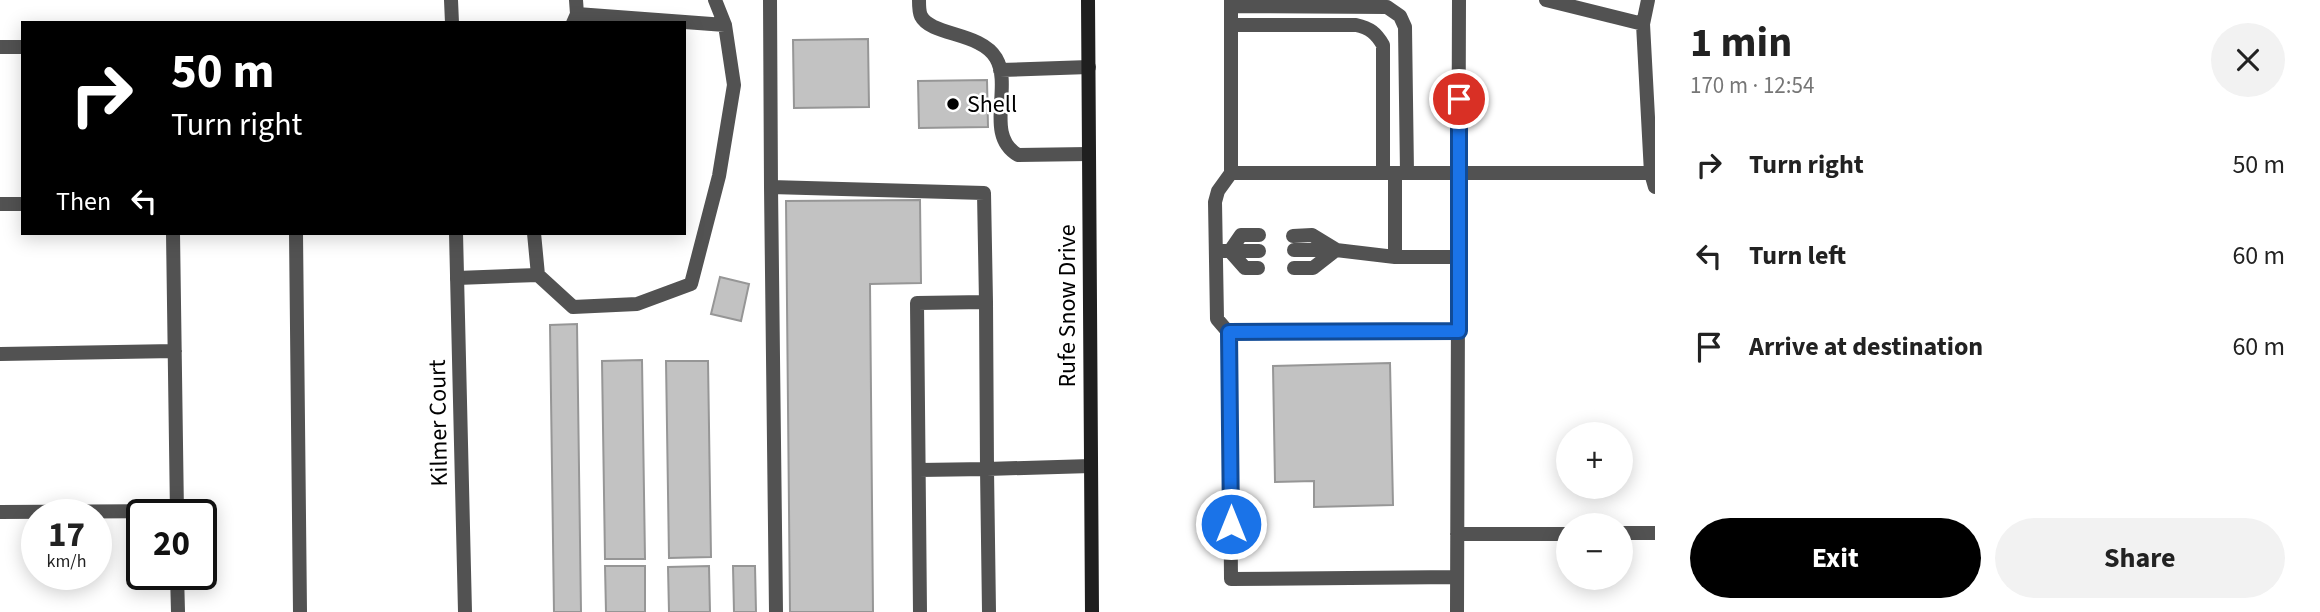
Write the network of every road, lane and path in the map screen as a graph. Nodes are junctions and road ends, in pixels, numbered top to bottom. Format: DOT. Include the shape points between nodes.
graph roads {
  1 [pos="451,0"];
  2 [pos="715,0"];
  3 [pos="769,0"];
  4 [pos="919,0"];
  5 [pos="1088,0"];
  6 [pos="1459,0"];
  7 [pos="1546,0"];
  8 [pos="1648,0"];
  9 [pos="1231,3"];
  10 [pos="575,12"];
  11 [pos="452,21"];
  12 [pos="725,24"];
  13 [pos="1643,24"];
  14 [pos="1231,25"];
  15 [pos="0,47"];
  16 [pos="21,47"];
  17 [pos="1089,67"];
  18 [pos="1000,70"];
  19 [pos="1089,154"];
  20 [pos="1231,173"];
  21 [pos="1395,173"];
  22 [pos="1459,173"];
  23 [pos="1653,180"];
  24 [pos="771,187"];
  25 [pos="0,204"];
  26 [pos="21,204"];
  27 [pos="173,235"];
  28 [pos="296,235"];
  29 [pos="456,235"];
  30 [pos="534,235"];
  31 [pos="1259,235"];
  32 [pos="1294,243"];
  33 [pos="1336,250"];
  34 [pos="1223,251"];
  35 [pos="1259,251"];
  36 [pos="1395,257"];
  37 [pos="1459,257"];
  38 [pos="1258,268"];
  39 [pos="1294,268"];
  40 [pos="538,275"];
  41 [pos="457,278"];
  42 [pos="986,302"];
  43 [pos="1459,331"];
  44 [pos="1229,332"];
  45 [pos="175,351"];
  46 [pos="0,354"];
  47 [pos="1091,466"];
  48 [pos="987,469"];
  49 [pos="919,470"];
  50 [pos="177,499"];
  51 [pos="0,512"];
  52 [pos="126,513"];
  53 [pos="1633,533"];
  54 [pos="1655,533"];
  55 [pos="1457,534"];
  56 [pos="1556,534"];
  57 [pos="1457,577"];
  58 [pos="177,590"];
  59 [pos="178,612"];
  60 [pos="300,612"];
  61 [pos="464,612"];
  62 [pos="776,612"];
  63 [pos="920,612"];
  64 [pos="989,612"];
  65 [pos="1092,612"];
  66 [pos="1457,612"];
  1 -- 11 [label="street"];
  2 -- 12 [label="street"];
  3 -- 24 [label="street"];
  4 -- 18 [label="street" via="920,15 927,24 984,46 996,57"];
  5 -- 17 [label="main road, Rufe Snow Drive"];
  6 -- 22 [label="street"];
  7 -- 13 [label="street"];
  8 -- 13 [label="street"];
  9 -- 14 [label="street"];
  9 -- 21 [label="street" via="1387,8 1400,16 1405,27"];
  10 -- 12 [label="street"];
  12 -- 40 [label="street" via="734,85 719,176 691,284 637,304 573,306"];
  13 -- 23 [label="street"];
  14 -- 20 [label="street"];
  14 -- 21 [label="street" via="1356,25 1378,36 1383,45"];
  15 -- 16 [label="street"];
  17 -- 18 [label="street"];
  17 -- 19 [label="main road, Rufe Snow Drive"];
  18 -- 19 [label="street" via="1002,136 1009,150 1018,155"];
  19 -- 47 [label="main road, Rufe Snow Drive"];
  20 -- 21 [label="street"];
  20 -- 34 [label="street" via="1215,202"];
  21 -- 22 [label="street"];
  21 -- 36 [label="street"];
  22 -- 23 [label="street"];
  22 -- 37 [label="street"];
  24 -- 42 [label="street" via="984,192"];
  24 -- 62 [label="street"];
  25 -- 26 [label="street"];
  27 -- 45 [label="street"];
  28 -- 60 [label="street"];
  29 -- 41 [label="street, Kilmer Court"];
  30 -- 40 [label="street"];
  31 -- 34 [label="street" via="1241,235"];
  32 -- 33 [label="street"];
  33 -- 36 [label="street"];
  33 -- 39 [label="street" via="1313,268"];
  34 -- 35 [label="street"];
  34 -- 38 [label="street" via="1245,268"];
  34 -- 44 [label="street" via="1217,319"];
  36 -- 37 [label="street"];
  37 -- 43 [label="street"];
  40 -- 41 [label="street"];
  41 -- 61 [label="street, Kilmer Court"];
  42 -- 48 [label="street"];
  42 -- 49 [label="street" via="917,303"];
  43 -- 44 [label="street"];
  43 -- 55 [label="street"];
  44 -- 57 [label="street" via="1231,579"];
  45 -- 46 [label="street"];
  45 -- 50 [label="street"];
  47 -- 48 [label="street"];
  47 -- 65 [label="main road, Rufe Snow Drive"];
  48 -- 49 [label="street"];
  48 -- 64 [label="street"];
  49 -- 63 [label="street"];
  51 -- 52 [label="street"];
  53 -- 54 [label="street"];
  55 -- 56 [label="street"];
  55 -- 57 [label="street"];
  57 -- 66 [label="street"];
  58 -- 59 [label="street"];
}
